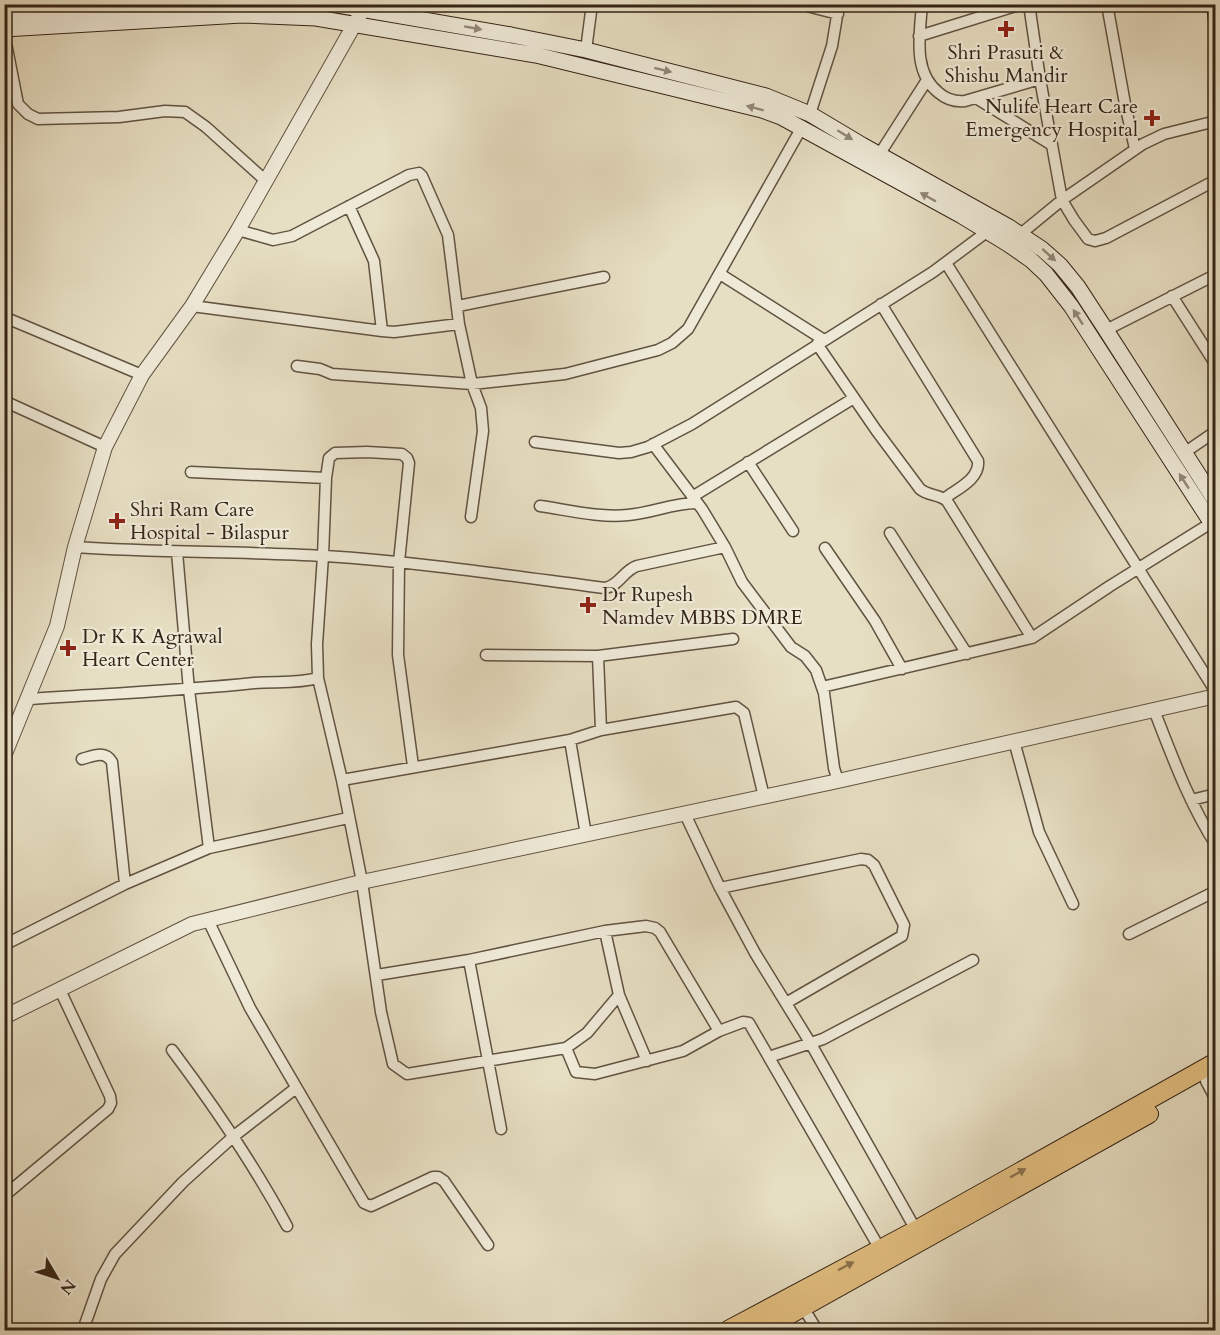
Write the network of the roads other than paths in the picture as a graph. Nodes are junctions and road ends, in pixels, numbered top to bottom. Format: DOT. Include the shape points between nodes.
graph roads {
  1 [pos="203,4"];
  2 [pos="332,4"];
  3 [pos="592,4"];
  4 [pos="799,4"];
  5 [pos="922,4"];
  6 [pos="1022,4"];
  7 [pos="1029,4"];
  8 [pos="1107,4"];
  9 [pos="1212,4"];
  10 [pos="365,6"];
  11 [pos="99,8"];
  12 [pos="838,9"];
  13 [pos="4,15"];
  14 [pos="355,23"];
  15 [pos="4,31"];
  16 [pos="1215,32"];
  17 [pos="919,36"];
  18 [pos="585,50"];
  19 [pos="1040,79"];
  20 [pos="927,80"];
  21 [pos="976,98"];
  22 [pos="806,120"];
  23 [pos="1215,121"];
  24 [pos="1052,145"];
  25 [pos="1135,149"];
  26 [pos="879,154"];
  27 [pos="1215,180"];
  28 [pos="266,181"];
  29 [pos="1062,200"];
  30 [pos="349,207"];
  31 [pos="994,227"];
  32 [pos="238,230"];
  33 [pos="1014,239"];
  34 [pos="946,263"];
  35 [pos="720,274"];
  36 [pos="604,277"];
  37 [pos="1212,277"];
  38 [pos="1172,296"];
  39 [pos="881,304"];
  40 [pos="192,306"];
  41 [pos="458,306"];
  42 [pos="4,317"];
  43 [pos="459,324"];
  44 [pos="1106,330"];
  45 [pos="382,331"];
  46 [pos="820,342"];
  47 [pos="1215,365"];
  48 [pos="297,366"];
  49 [pos="142,375"];
  50 [pos="472,384"];
  51 [pos="854,398"];
  52 [pos="4,401"];
  53 [pos="1215,431"];
  54 [pos="535,442"];
  55 [pos="653,444"];
  56 [pos="105,447"];
  57 [pos="1184,453"];
  58 [pos="748,462"];
  59 [pos="191,472"];
  60 [pos="326,478"];
  61 [pos="945,498"];
  62 [pos="694,500"];
  63 [pos="1215,502"];
  64 [pos="540,506"];
  65 [pos="471,517"];
  66 [pos="1213,526"];
  67 [pos="793,531"];
  68 [pos="890,533"];
  69 [pos="75,547"];
  70 [pos="725,547"];
  71 [pos="825,548"];
  72 [pos="177,552"];
  73 [pos="323,556"];
  74 [pos="399,562"];
  75 [pos="1137,569"];
  76 [pos="1032,638"];
  77 [pos="733,639"];
  78 [pos="967,654"];
  79 [pos="486,655"];
  80 [pos="598,656"];
  81 [pos="902,669"];
  82 [pos="318,678"];
  83 [pos="822,687"];
  84 [pos="189,690"];
  85 [pos="1215,694"];
  86 [pos="28,699"];
  87 [pos="1154,710"];
  88 [pos="601,730"];
  89 [pos="570,740"];
  90 [pos="1014,741"];
  91 [pos="4,756"];
  92 [pos="82,759"];
  93 [pos="413,766"];
  94 [pos="342,780"];
  95 [pos="838,781"];
  96 [pos="1215,794"];
  97 [pos="764,797"];
  98 [pos="1191,800"];
  99 [pos="685,814"];
  100 [pos="348,818"];
  101 [pos="586,835"];
  102 [pos="1215,845"];
  103 [pos="209,848"];
  104 [pos="362,882"];
  105 [pos="125,884"];
  106 [pos="720,888"];
  107 [pos="1215,891"];
  108 [pos="1073,904"];
  109 [pos="208,920"];
  110 [pos="605,931"];
  111 [pos="1129,934"];
  112 [pos="4,945"];
  113 [pos="469,960"];
  114 [pos="973,960"];
  115 [pos="377,975"];
  116 [pos="60,990"];
  117 [pos="618,995"];
  118 [pos="786,1003"];
  119 [pos="4,1017"];
  120 [pos="719,1031"];
  121 [pos="811,1044"];
  122 [pos="566,1048"];
  123 [pos="171,1050"];
  124 [pos="769,1057"];
  125 [pos="488,1060"];
  126 [pos="647,1061"];
  127 [pos="1215,1062"];
  128 [pos="1211,1079"];
  129 [pos="296,1089"];
  130 [pos="1215,1100"];
  131 [pos="1118,1124"];
  132 [pos="501,1128"];
  133 [pos="234,1136"];
  134 [pos="4,1196"];
  135 [pos="287,1226"];
  136 [pos="916,1230"];
  137 [pos="488,1245"];
  138 [pos="880,1249"];
  139 [pos="799,1300"];
  140 [pos="4,1329"];
  141 [pos="9,1330"];
  142 [pos="83,1330"];
  143 [pos="728,1330"];
  144 [pos="762,1330"];
  145 [pos="817,1330"];
  1 -- 11 [label="main road"];
  2 -- 10 [label="main road"];
  3 -- 18 [label="street"];
  4 -- 12 [label="street"];
  5 -- 17 [label="street"];
  6 -- 17 [label="street"];
  7 -- 19 [label="street"];
  8 -- 25 [label="street"];
  9 -- 16 [label="street"];
  10 -- 14 [label="street"];
  10 -- 18 [label="main road, one-way"];
  11 -- 13 [label="main road"];
  12 -- 22 [label="street" via="832,46"];
  14 -- 15 [label="main road" via="242,15"];
  22 -- 14 [label="main road, one-way" via="536,55"];
  14 -- 28 [label="street"];
  15 -- 28 [label="street" via="18,104 32,117 185,112"];
  17 -- 20 [label="street"];
  18 -- 22 [label="main road, one-way" via="766,96"];
  19 -- 21 [label="street"];
  19 -- 24 [label="street"];
  20 -- 21 [label="street" via="953,101"];
  20 -- 26 [label="street"];
  21 -- 24 [label="street"];
  22 -- 26 [label="main road, one-way"];
  31 -- 22 [label="main road, one-way"];
  22 -- 35 [label="street"];
  23 -- 25 [label="street" via="1164,134"];
  24 -- 29 [label="street"];
  25 -- 29 [label="street"];
  26 -- 31 [label="main road"];
  27 -- 29 [label="street" via="1099,241 1090,241"];
  28 -- 32 [label="street"];
  29 -- 33 [label="street"];
  30 -- 32 [label="street" via="292,236 264,239"];
  30 -- 41 [label="street" via="419,173 448,234"];
  30 -- 45 [label="street" via="374,261"];
  31 -- 33 [label="main road"];
  31 -- 34 [label="street"];
  32 -- 40 [label="street"];
  33 -- 44 [label="main road, one-way" via="1042,249 1060,266"];
  66 -- 33 [label="main road, one-way" via="1065,297"];
  34 -- 39 [label="street"];
  34 -- 75 [label="street"];
  35 -- 46 [label="street"];
  35 -- 50 [label="street" via="688,329 658,350 565,374"];
  36 -- 41 [label="street"];
  37 -- 38 [label="street"];
  38 -- 44 [label="street"];
  38 -- 47 [label="street"];
  39 -- 46 [label="street"];
  39 -- 61 [label="street" via="978,461 974,477"];
  40 -- 45 [label="street"];
  40 -- 49 [label="street"];
  41 -- 43 [label="street"];
  42 -- 49 [label="street"];
  43 -- 45 [label="street"];
  43 -- 50 [label="street"];
  44 -- 57 [label="main road"];
  46 -- 51 [label="street"];
  46 -- 55 [label="street" via="692,424"];
  48 -- 50 [label="street" via="332,374"];
  49 -- 56 [label="street"];
  50 -- 65 [label="street" via="481,408 483,431"];
  51 -- 58 [label="street"];
  51 -- 61 [label="street" via="920,489"];
  52 -- 56 [label="street"];
  53 -- 57 [label="street"];
  54 -- 55 [label="street" via="618,453"];
  55 -- 62 [label="street"];
  56 -- 69 [label="street"];
  57 -- 63 [label="main road"];
  58 -- 62 [label="street"];
  58 -- 67 [label="street"];
  59 -- 60 [label="street"];
  60 -- 73 [label="street"];
  60 -- 74 [label="street" via="329,458 335,453 402,454 407,458"];
  61 -- 76 [label="street"];
  62 -- 64 [label="street" via="626,515"];
  62 -- 70 [label="street"];
  66 -- 75 [label="street"];
  68 -- 78 [label="street"];
  69 -- 72 [label="street"];
  69 -- 86 [label="street" via="57,626"];
  70 -- 74 [label="street" via="630,568 614,585 605,588"];
  70 -- 83 [label="street" via="742,582 791,647 811,662"];
  71 -- 81 [label="street"];
  72 -- 73 [label="street"];
  72 -- 84 [label="street"];
  73 -- 74 [label="street"];
  73 -- 82 [label="street"];
  74 -- 93 [label="street" via="398,655"];
  75 -- 76 [label="street"];
  75 -- 85 [label="street"];
  76 -- 78 [label="street"];
  77 -- 80 [label="street"];
  78 -- 81 [label="street"];
  79 -- 80 [label="street"];
  80 -- 88 [label="street"];
  81 -- 83 [label="street"];
  82 -- 84 [label="street"];
  82 -- 94 [label="street"];
  83 -- 95 [label="street"];
  84 -- 86 [label="street"];
  84 -- 103 [label="street"];
  85 -- 87 [label="street"];
  86 -- 91 [label="street"];
  87 -- 90 [label="street"];
  87 -- 98 [label="street"];
  88 -- 89 [label="street"];
  88 -- 97 [label="street" via="740,708 746,717"];
  89 -- 93 [label="street"];
  89 -- 101 [label="street"];
  90 -- 95 [label="street"];
  90 -- 108 [label="street" via="1039,832"];
  92 -- 105 [label="street" via="102,754 112,762"];
  93 -- 94 [label="street"];
  94 -- 100 [label="street"];
  95 -- 97 [label="street"];
  96 -- 98 [label="street"];
  97 -- 99 [label="street"];
  98 -- 102 [label="street"];
  99 -- 101 [label="street"];
  99 -- 106 [label="street"];
  100 -- 103 [label="street"];
  100 -- 104 [label="street"];
  101 -- 104 [label="street"];
  103 -- 105 [label="street"];
  104 -- 109 [label="street"];
  104 -- 115 [label="street"];
  105 -- 112 [label="street"];
  106 -- 118 [label="street"];
  106 -- 118 [label="street" via="861,859 874,865 904,925 902,936"];
  107 -- 111 [label="street"];
  109 -- 116 [label="street" via="192,924"];
  109 -- 129 [label="street" via="250,1008"];
  110 -- 113 [label="street"];
  110 -- 117 [label="street"];
  110 -- 120 [label="street" via="646,926 658,930"];
  113 -- 115 [label="street"];
  113 -- 125 [label="street"];
  114 -- 121 [label="street"];
  115 -- 125 [label="street" via="381,1012 396,1067 407,1074"];
  116 -- 119 [label="street"];
  116 -- 134 [label="street" via="111,1103"];
  117 -- 122 [label="street" via="587,1033"];
  117 -- 126 [label="street"];
  118 -- 121 [label="street"];
  120 -- 124 [label="street" via="749,1023"];
  120 -- 126 [label="street" via="683,1051"];
  121 -- 124 [label="street"];
  121 -- 136 [label="street"];
  122 -- 125 [label="street"];
  122 -- 126 [label="street" via="573,1069 579,1073 595,1074"];
  123 -- 133 [label="street"];
  124 -- 138 [label="street"];
  125 -- 132 [label="street"];
  127 -- 131 [label="highway"];
  128 -- 130 [label="street"];
  128 -- 131 [label="highway"];
  129 -- 133 [label="street"];
  129 -- 137 [label="street" via="364,1203 371,1206 438,1177"];
  136 -- 131 [label="highway, one-way"];
  131 -- 139 [label="highway"];
  133 -- 135 [label="street"];
  133 -- 142 [label="street" via="183,1182 115,1254 101,1279"];
  136 -- 138 [label="highway"];
  139 -- 138 [label="highway, one-way"];
  139 -- 143 [label="highway"];
  139 -- 144 [label="highway"];
  139 -- 145 [label="street"];
  140 -- 141 [label="street"];
}
